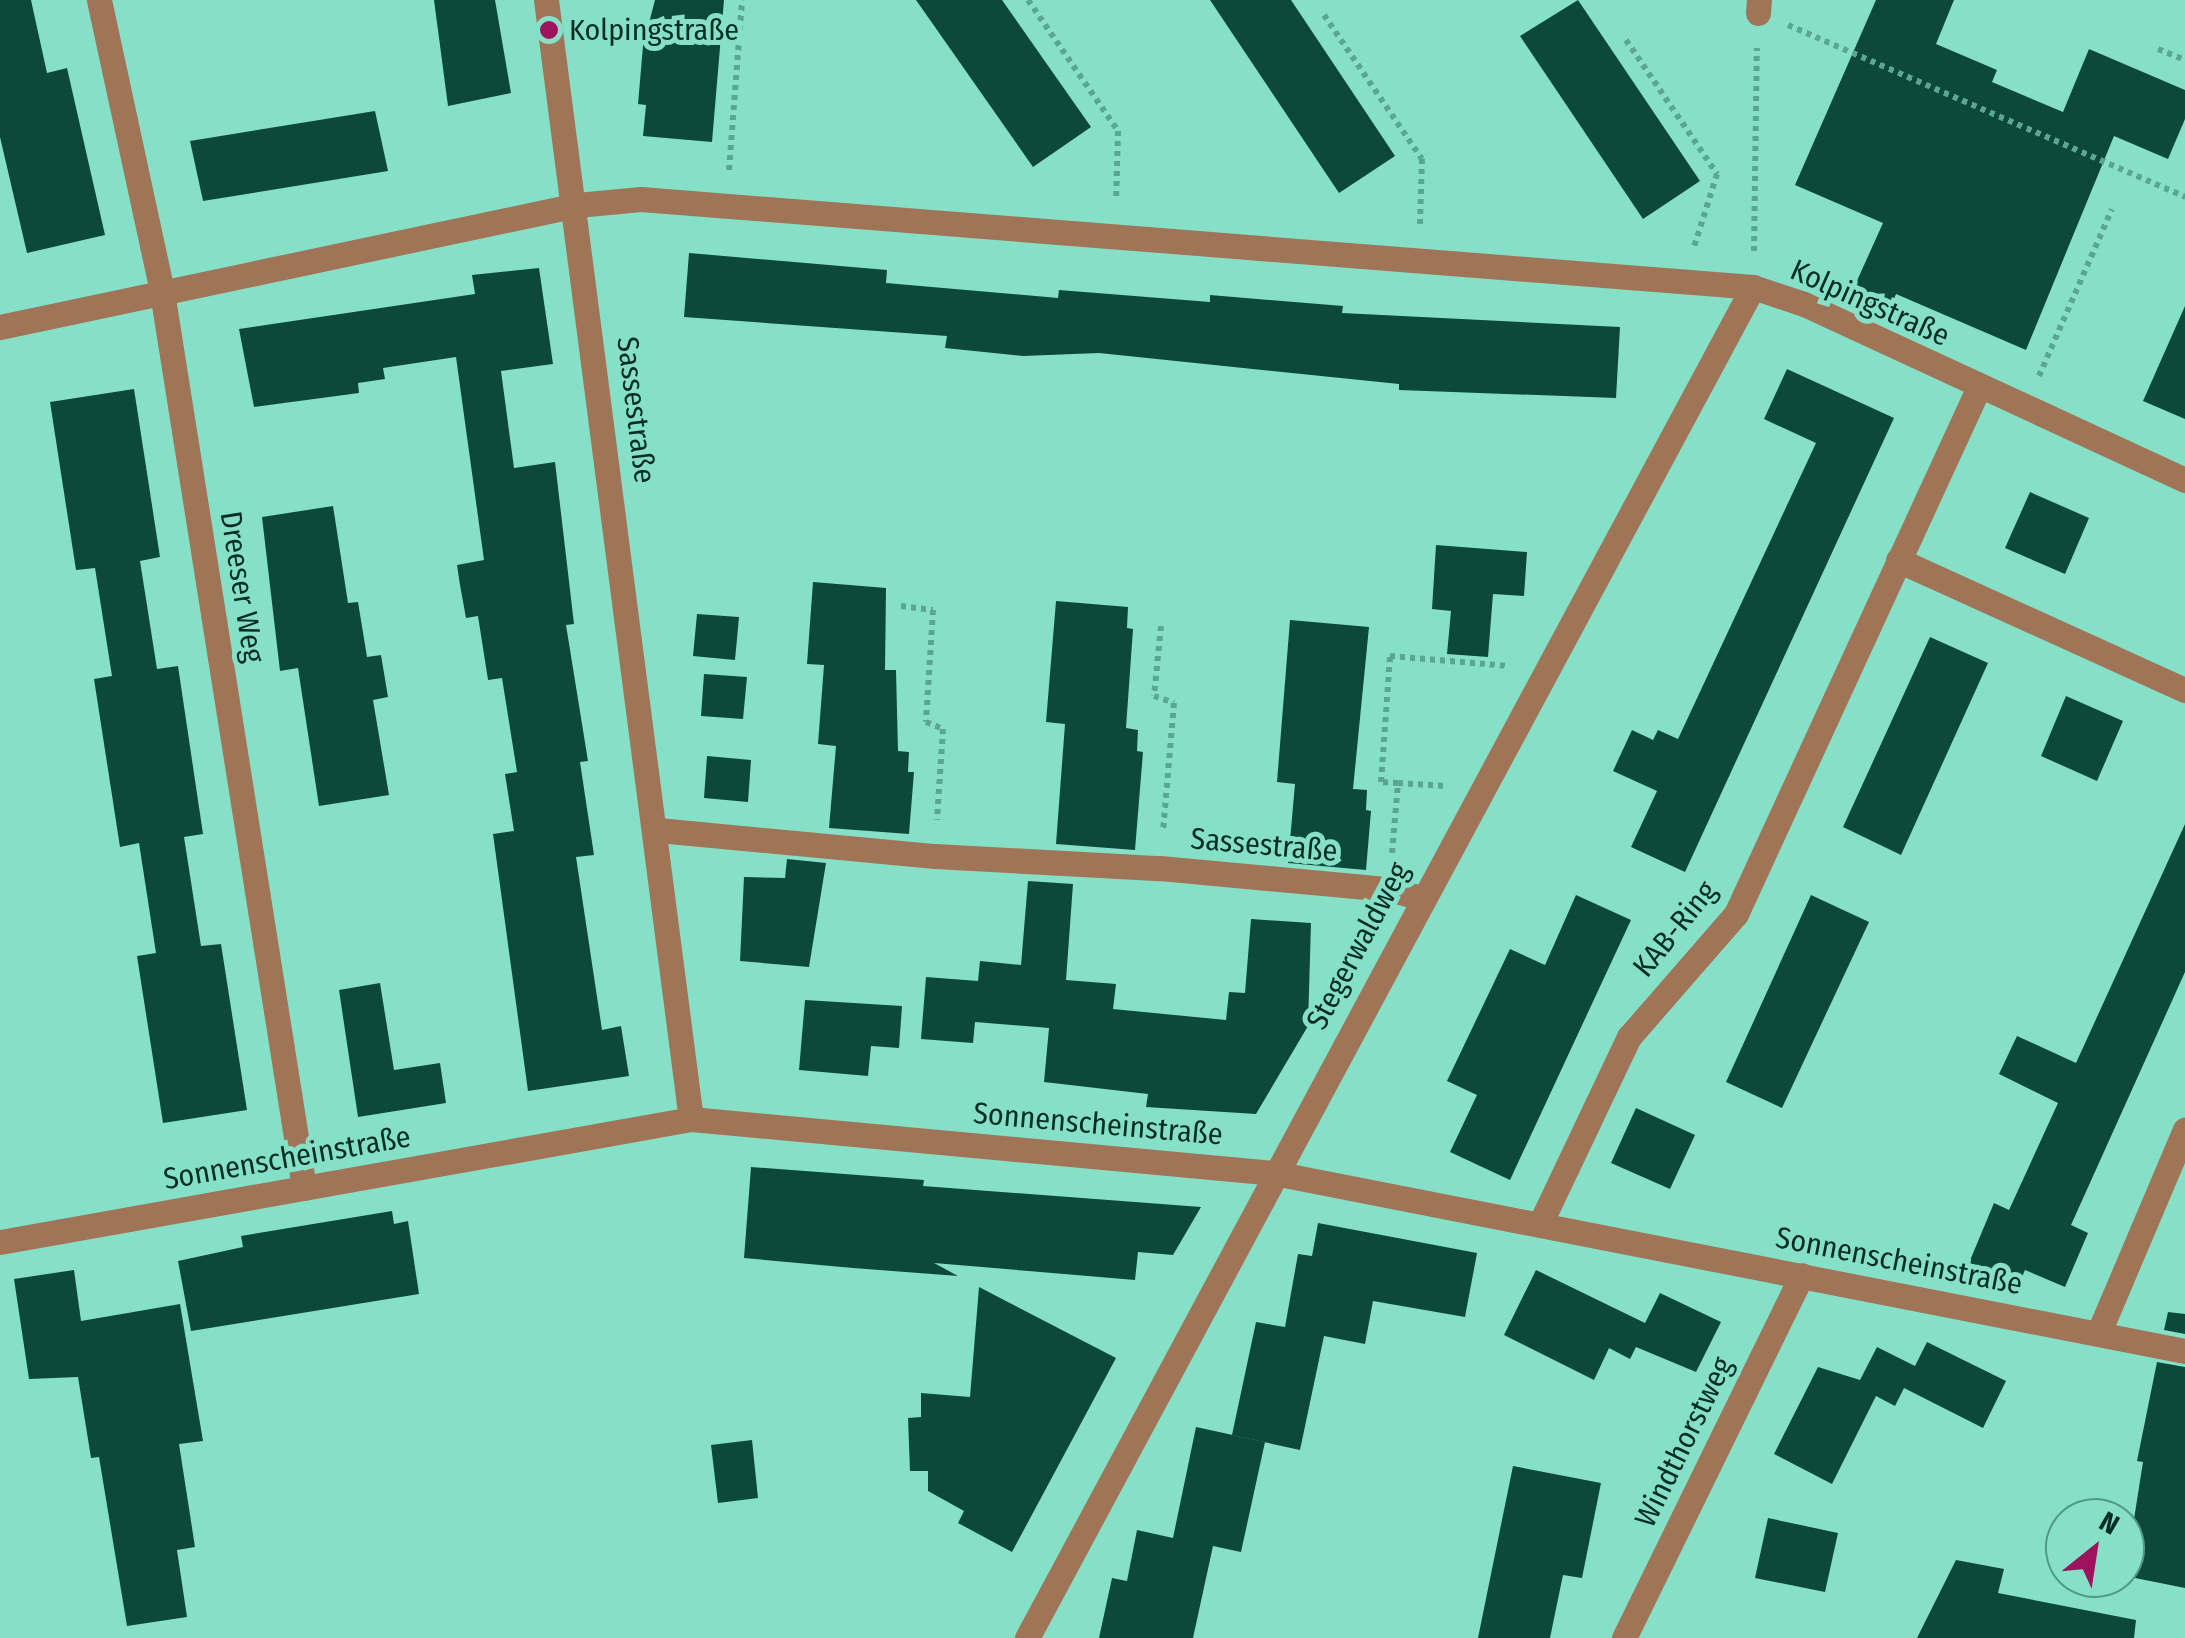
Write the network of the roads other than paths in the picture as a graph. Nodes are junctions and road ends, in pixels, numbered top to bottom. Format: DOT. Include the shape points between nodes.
graph roads {
  1 [pos="99,0"];
  2 [pos="546,0"];
  3 [pos="576,205"];
  4 [pos="1754,287"];
  5 [pos="162,292"];
  6 [pos="0,327"];
  7 [pos="1978,388"];
  8 [pos="2185,480"];
  9 [pos="1898,560"];
  10 [pos="2185,690"];
  11 [pos="658,830"];
  12 [pos="1421,898"];
  13 [pos="691,1119"];
  14 [pos="2185,1129"];
  15 [pos="1274,1173"];
  16 [pos="304,1188"];
  17 [pos="1541,1222"];
  18 [pos="0,1242"];
  19 [pos="1802,1275"];
  20 [pos="2099,1332"];
  21 [pos="2185,1350"];
  22 [pos="1027,1638"];
  23 [pos="1624,1638"];
  1 -- 5 [label="street, Dreeser Weg"];
  2 -- 3 [label="street, Sassestraße"];
  3 -- 4 [label="street, Kolpingstraße" via="641,199"];
  3 -- 5 [label="street, Kolpingstraße"];
  3 -- 11 [label="street, Sassestraße"];
  4 -- 7 [label="street, Kolpingstraße" via="1804,304"];
  4 -- 12 [label="street, Stegerwaldweg"];
  5 -- 6 [label="street, Kolpingstraße"];
  5 -- 16 [label="street, Dreeser Weg"];
  7 -- 8 [label="street, Kolpingstraße"];
  7 -- 9 [label="street, KAB-Ring"];
  9 -- 10 [label="street"];
  9 -- 17 [label="street, KAB-Ring" via="1736,914 1628,1036"];
  11 -- 12 [label="street, Sassestraße" via="935,856 1160,868 1388,889"];
  11 -- 13 [label="street, Sassestraße"];
  12 -- 15 [label="street, Stegerwaldweg"];
  13 -- 15 [label="street, Sonnenscheinstraße"];
  13 -- 16 [label="street, Sonnenscheinstraße"];
  14 -- 20 [label="street"];
  15 -- 17 [label="street, Sonnenscheinstraße"];
  15 -- 22 [label="street, Stegerwaldweg"];
  16 -- 18 [label="street, Sonnenscheinstraße"];
  17 -- 19 [label="street, Sonnenscheinstraße"];
  19 -- 20 [label="street, Sonnenscheinstraße"];
  19 -- 23 [label="street, Windthorstweg"];
  20 -- 21 [label="street, Sonnenscheinstraße"];
}
